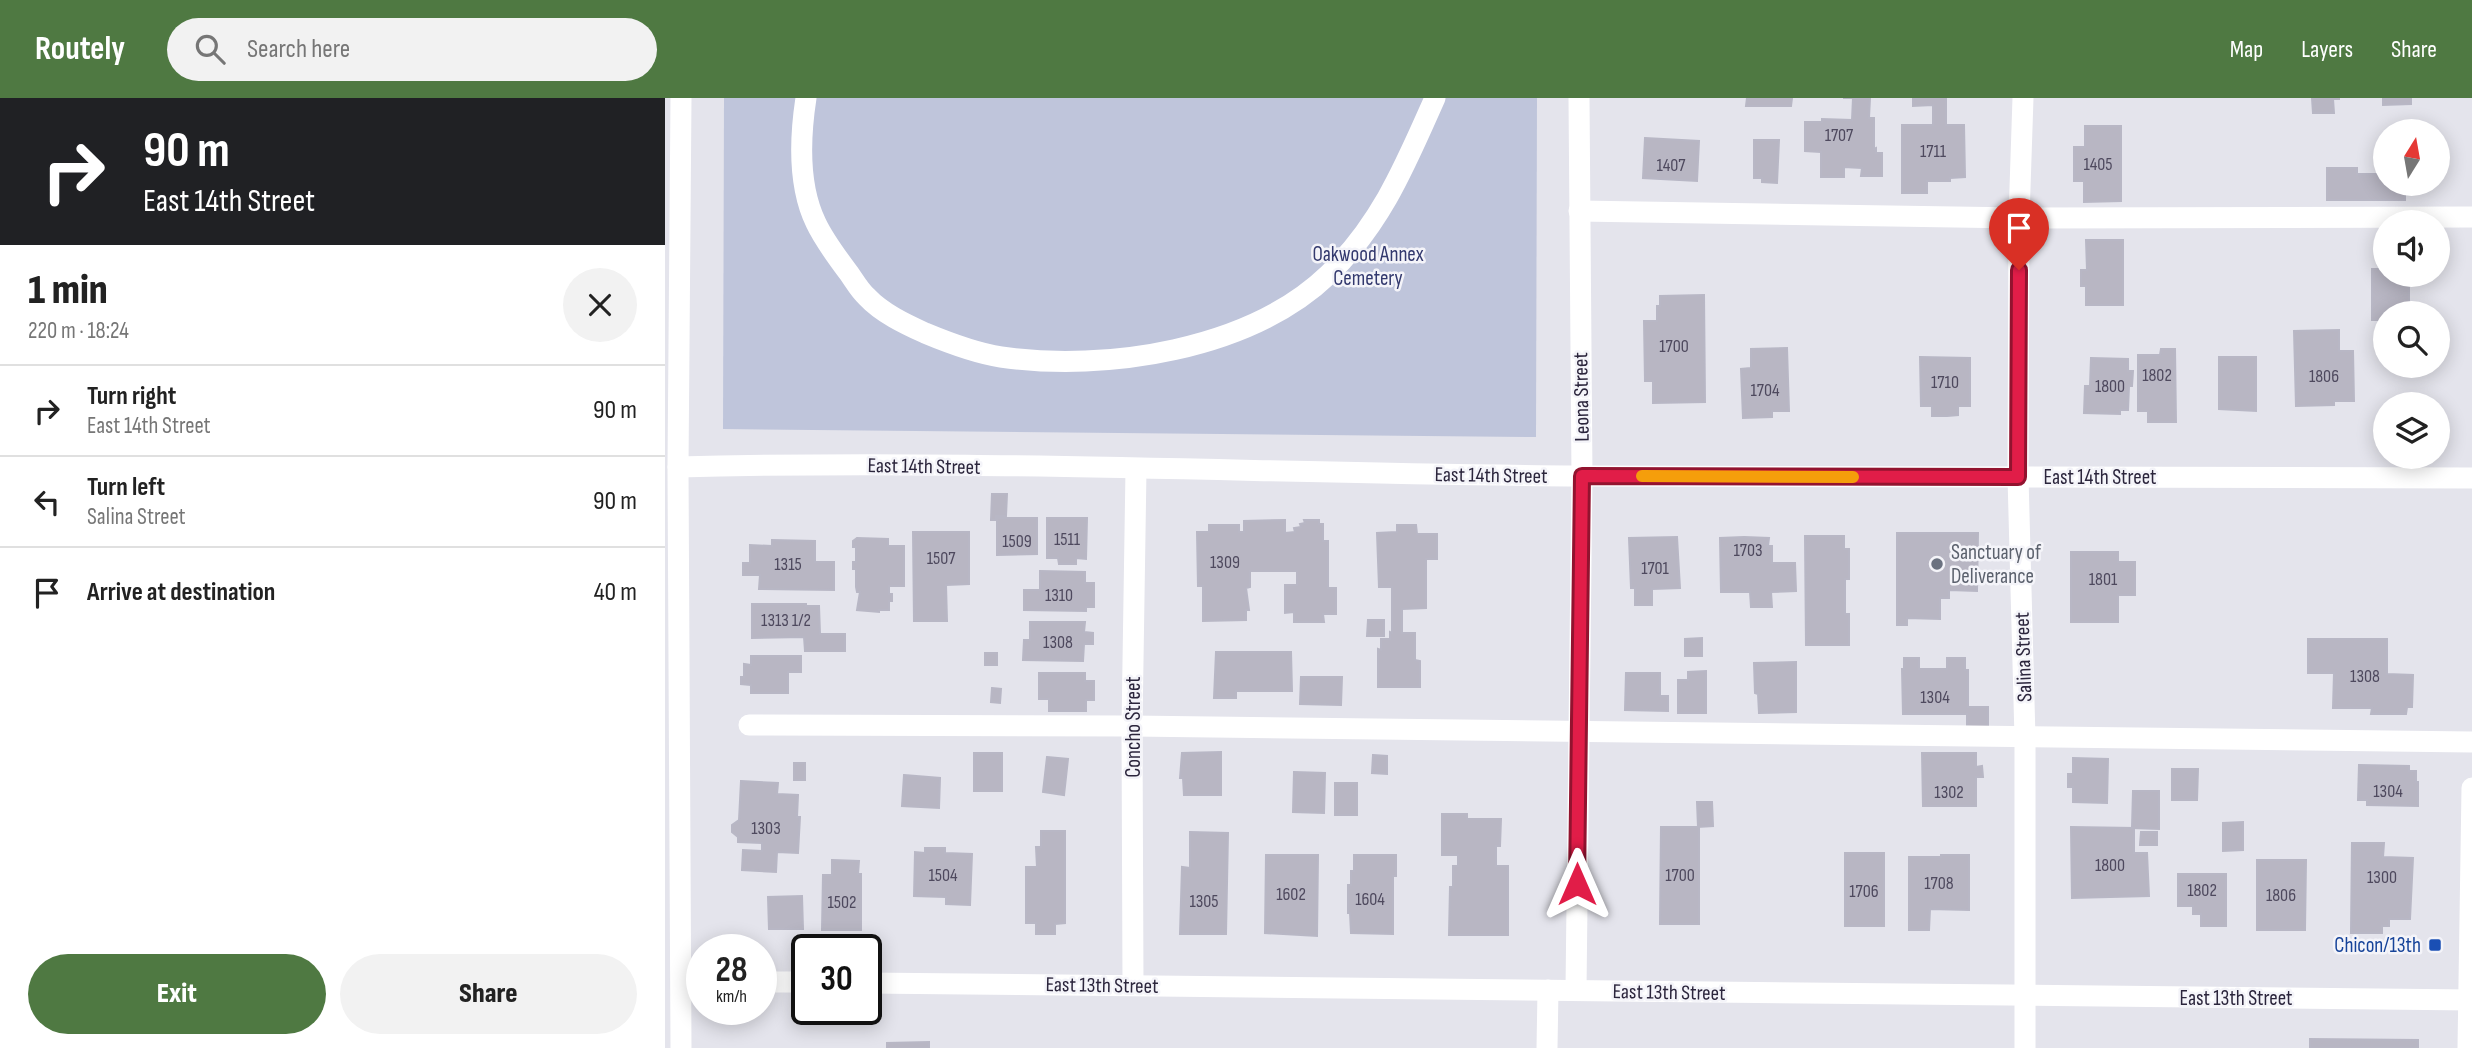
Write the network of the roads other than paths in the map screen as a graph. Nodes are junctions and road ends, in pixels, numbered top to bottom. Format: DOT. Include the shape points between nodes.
graph roads {
  1 [pos="681,98"];
  2 [pos="806,98"];
  3 [pos="1435,98"];
  4 [pos="1579,98"];
  5 [pos="2022,98"];
  6 [pos="1579,211"];
  7 [pos="2472,217"];
  8 [pos="2019,218"];
  9 [pos="674,454"];
  10 [pos="1136,468"];
  11 [pos="1582,476"];
  12 [pos="2018,477"];
  13 [pos="2472,478"];
  14 [pos="673,708"];
  15 [pos="749,725"];
  16 [pos="1132,726"];
  17 [pos="1578,732"];
  18 [pos="2025,738"];
  19 [pos="2472,742"];
  20 [pos="2472,788"];
  21 [pos="689,934"];
  22 [pos="882,983"];
  23 [pos="1133,985"];
  24 [pos="1548,990"];
  25 [pos="1576,990"];
  26 [pos="686,991"];
  27 [pos="2025,997"];
  28 [pos="2470,1000"];
  29 [pos="673,1012"];
  30 [pos="681,1048"];
  31 [pos="1547,1048"];
  32 [pos="2025,1048"];
  33 [pos="2468,1048"];
  1 -- 9 [label="street"];
  2 -- 3 [label="street" via="801,130 803,174 815,221 867,298 902,323 953,345 999,357 1052,361 1146,355 1203,344 1286,306 1329,274 1388,200"];
  4 -- 6 [label="street, Leona Street"];
  5 -- 8 [label="street, Salina Street"];
  6 -- 8 [label="street"];
  6 -- 11 [label="street, Leona Street"];
  7 -- 8 [label="street"];
  8 -- 12 [label="street, Salina Street"];
  9 -- 10 [label="street, East 14th Street" via="762,465"];
  9 -- 14 [label="street"];
  10 -- 11 [label="street, East 14th Street"];
  10 -- 16 [label="street, Concho Street"];
  11 -- 12 [label="street, East 14th Street"];
  11 -- 17 [label="street, Leona Street"];
  12 -- 13 [label="street, East 14th Street"];
  12 -- 18 [label="street, Salina Street"];
  14 -- 21 [label="street"];
  15 -- 16 [label="street"];
  16 -- 17 [label="street"];
  16 -- 23 [label="street, Concho Street"];
  17 -- 18 [label="street"];
  17 -- 25 [label="street, Leona Street"];
  18 -- 19 [label="street"];
  18 -- 27 [label="street, Salina Street"];
  20 -- 28 [label="street"];
  22 -- 23 [label="street, East 13th Street"];
  23 -- 24 [label="street, East 13th Street"];
  24 -- 25 [label="street, East 13th Street"];
  24 -- 31 [label="street"];
  25 -- 27 [label="street, East 13th Street"];
  26 -- 29 [label="street"];
  27 -- 28 [label="street, East 13th Street"];
  27 -- 32 [label="street, Salina Street"];
  28 -- 33 [label="street"];
  29 -- 30 [label="street"];
}
